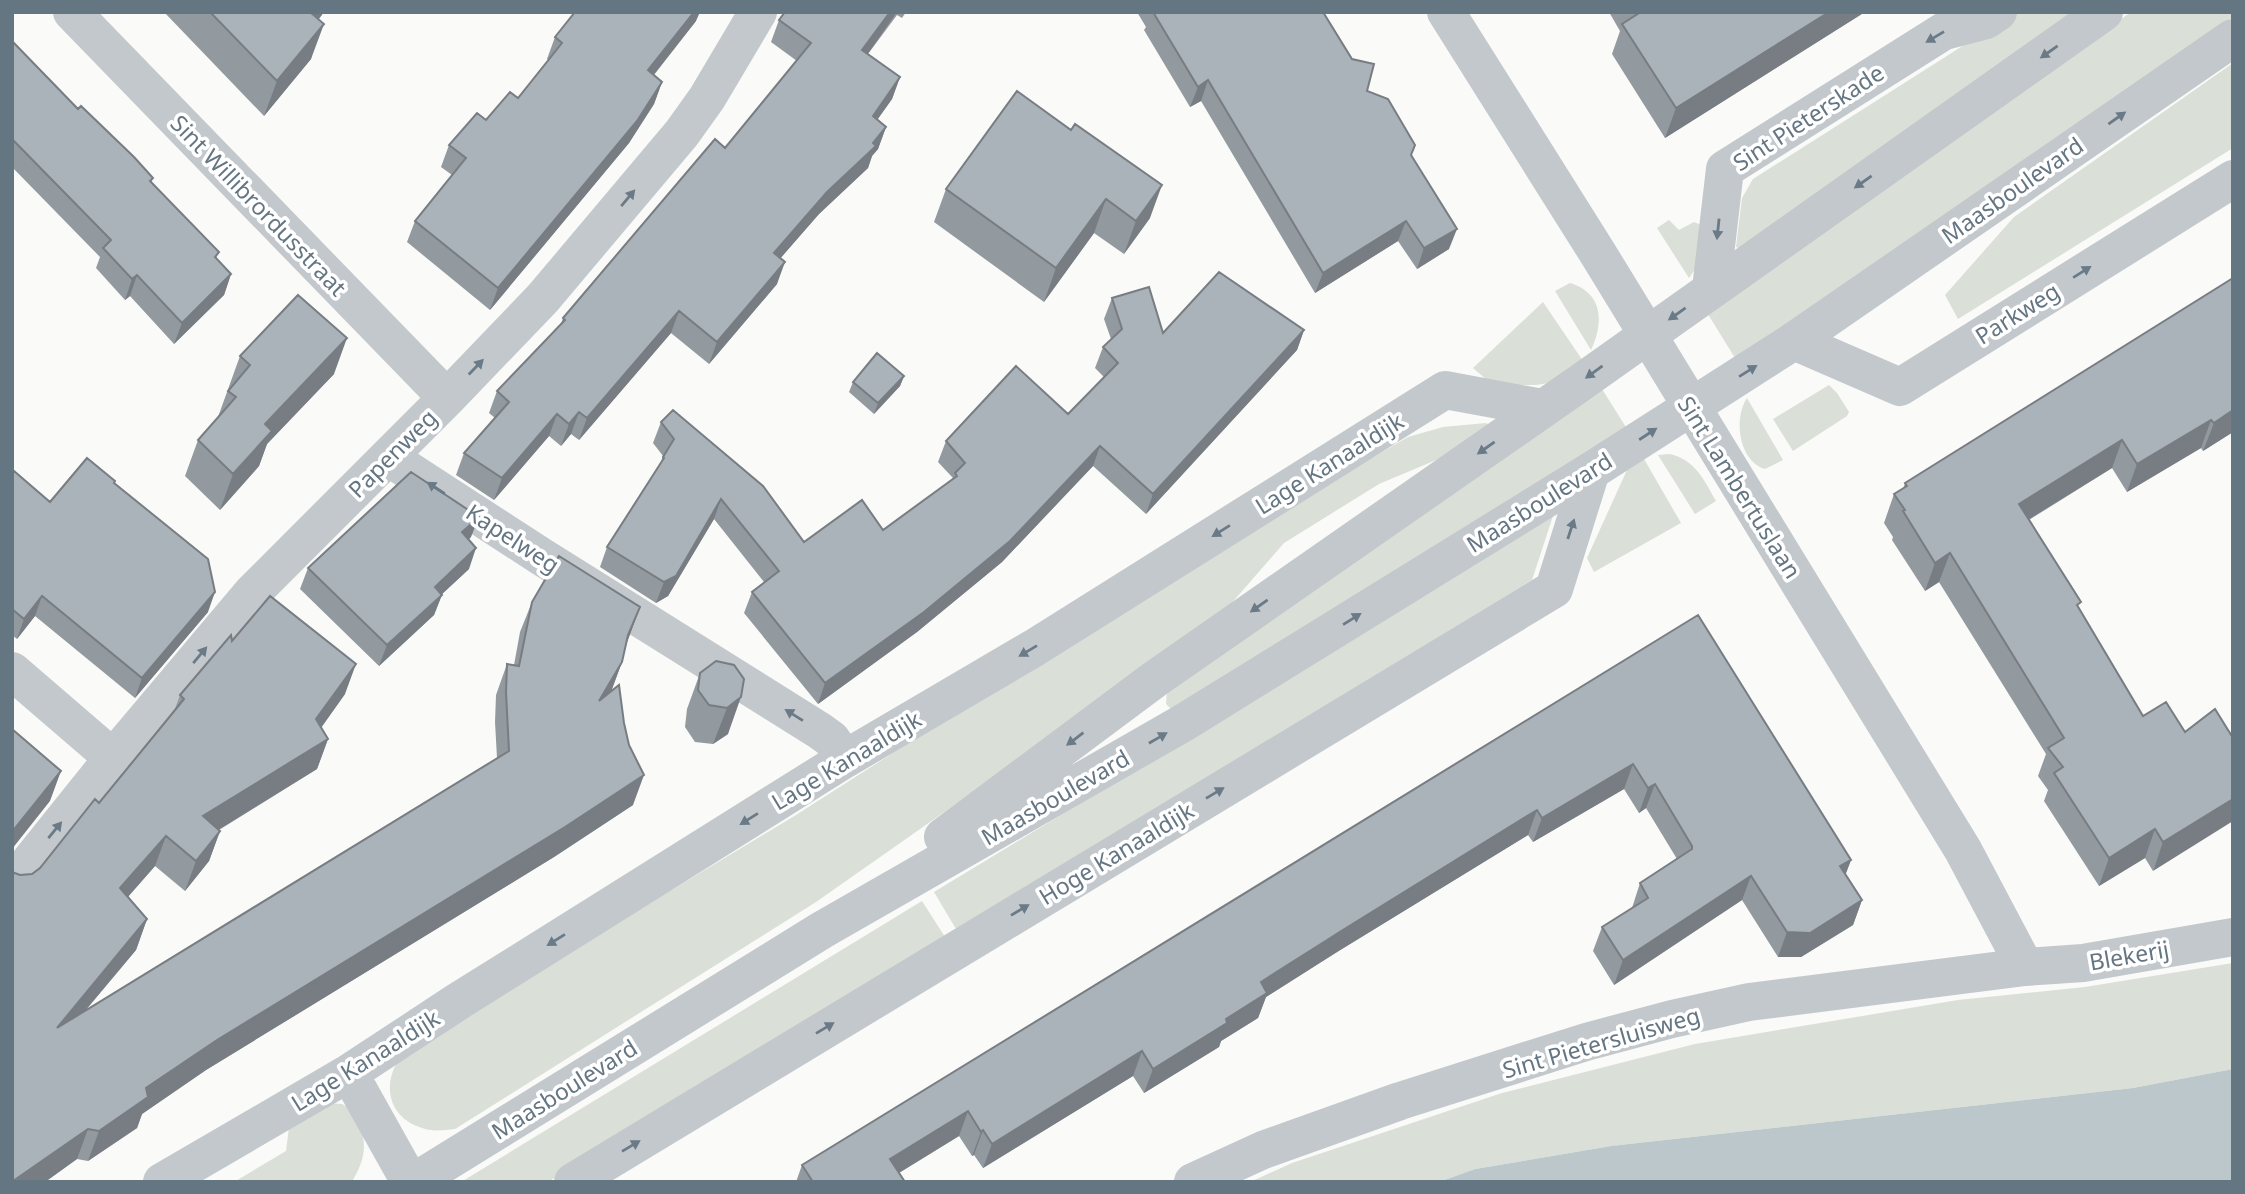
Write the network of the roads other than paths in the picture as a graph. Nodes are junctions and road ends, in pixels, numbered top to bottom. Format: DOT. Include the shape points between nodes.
graph roads {
  1 [pos="72,12"];
  2 [pos="758,12"];
  3 [pos="1446,12"];
  4 [pos="1998,12"];
  5 [pos="2104,12"];
  6 [pos="2233,37"];
  7 [pos="2233,179"];
  8 [pos="1711,289"];
  9 [pos="1646,335"];
  10 [pos="1794,341"];
  11 [pos="447,398"];
  12 [pos="1690,407"];
  13 [pos="1542,408"];
  14 [pos="388,457"];
  15 [pos="1591,471"];
  16 [pos="12,671"];
  17 [pos="113,758"];
  18 [pos="845,759"];
  19 [pos="12,884"];
  20 [pos="822,930"];
  21 [pos="2233,937"];
  22 [pos="2025,967"];
  23 [pos="349,1073"];
  24 [pos="162,1182"];
  25 [pos="412,1182"];
  26 [pos="573,1182"];
  27 [pos="1193,1182"];
  1 -- 11 [label="street, Sint Willibrordusstraat"];
  11 -- 2 [label="street, Papenweg, one-way" via="543,298 682,133"];
  3 -- 9 [label="street, Sint Lambertuslaan"];
  4 -- 8 [label="street, Sint Pieterskade, one-way" via="1986,20 1944,30 1725,169"];
  5 -- 8 [label="street, Maasboulevard, one-way"];
  10 -- 6 [label="street, Maasboulevard, one-way"];
  10 -- 7 [label="street, Parkweg, one-way" via="1900,387"];
  8 -- 9 [label="street, Maasboulevard, one-way"];
  9 -- 12 [label="street, Sint Lambertuslaan"];
  9 -- 13 [label="street, Maasboulevard, one-way"];
  12 -- 10 [label="street, Maasboulevard, one-way"];
  11 -- 14 [label="street, Papenweg"];
  15 -- 12 [label="street, Maasboulevard, one-way"];
  12 -- 22 [label="street, Sint Lambertuslaan" via="1963,850"];
  13 -- 18 [label="street, Lage Kanaaldijk, one-way" via="1445,390 1034,648"];
  13 -- 20 [label="street, Maasboulevard, one-way" via="1155,679"];
  17 -- 14 [label="street, Papenweg, one-way" via="252,593"];
  18 -- 14 [label="street, Kapelweg, one-way" via="820,731"];
  20 -- 15 [label="street, Maasboulevard, one-way" via="1183,723"];
  26 -- 15 [label="street, Hoge Kanaaldijk, one-way" via="1554,589"];
  16 -- 17 [label="street"];
  19 -- 17 [label="street, Papenweg, one-way"];
  18 -- 23 [label="street, Lage Kanaaldijk, one-way"];
  20 -- 25 [label="street, Maasboulevard"];
  21 -- 22 [label="street, Blekerij" via="2083,963"];
  22 -- 27 [label="street, Sint Pietersluisweg" via="1749,1002 1672,1019 1400,1101 1263,1150"];
  23 -- 24 [label="street, Lage Kanaaldijk"];
  23 -- 25 [label="street"];
}
